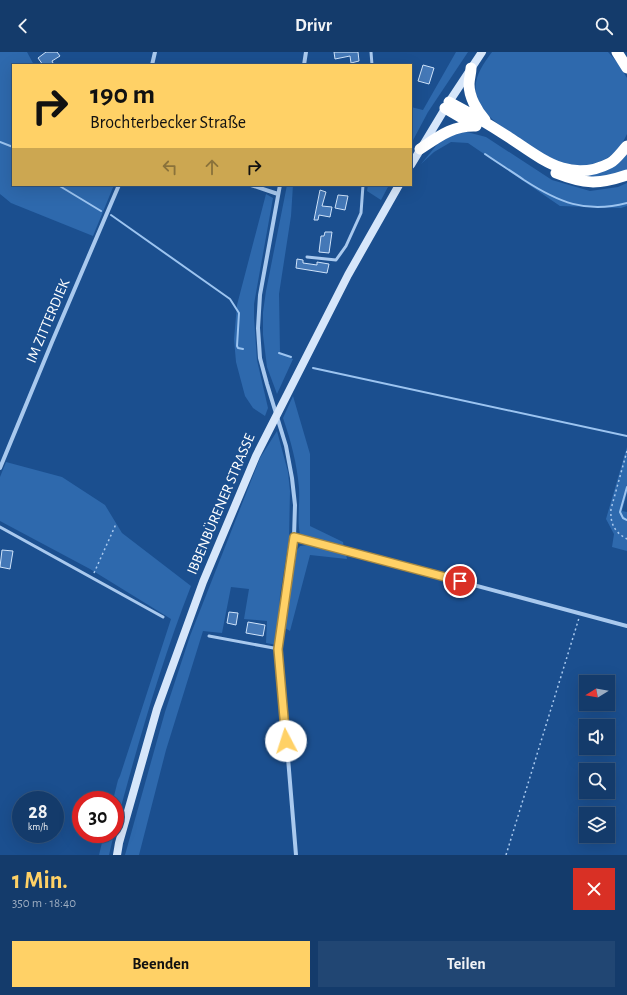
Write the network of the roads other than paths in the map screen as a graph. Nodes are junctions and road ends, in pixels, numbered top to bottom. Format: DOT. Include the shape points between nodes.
graph roads {
  1 [pos="155,52"];
  2 [pos="306,52"];
  3 [pos="371,52"];
  4 [pos="482,52"];
  5 [pos="617,52"];
  6 [pos="152,64"];
  7 [pos="304,64"];
  8 [pos="372,64"];
  9 [pos="471,68"];
  10 [pos="627,68"];
  11 [pos="447,105"];
  12 [pos="490,125"];
  13 [pos="476,126"];
  14 [pos="627,146"];
  15 [pos="420,149"];
  16 [pos="412,163"];
  17 [pos="627,175"];
  18 [pos="119,186"];
  19 [pos="254,186"];
  20 [pos="280,186"];
  21 [pos="363,186"];
  22 [pos="398,186"];
  23 [pos="278,194"];
  24 [pos="308,257"];
  25 [pos="0,468"];
  26 [pos="0,527"];
  27 [pos="294,537"];
  28 [pos="163,618"];
  29 [pos="627,626"];
  30 [pos="209,636"];
  31 [pos="278,649"];
  32 [pos="117,855"];
  33 [pos="296,855"];
  1 -- 6 [label="street"];
  2 -- 7 [label="street"];
  3 -- 8 [label="lane"];
  4 -- 9 [label="main road"];
  5 -- 10 [label="highway"];
  9 -- 11 [label="main road"];
  9 -- 12 [label="highway" via="469,85 472,100"];
  11 -- 12 [label="highway"];
  11 -- 13 [label="highway"];
  11 -- 15 [label="main road"];
  12 -- 14 [label="highway" via="550,164 569,171 590,170 611,162"];
  13 -- 15 [label="highway" via="465,125 444,132"];
  13 -- 17 [label="highway" via="491,132 556,173 572,179 588,183 610,181"];
  15 -- 16 [label="main road"];
  18 -- 25 [label="street, IM ZITTERDIEK"];
  19 -- 23 [label="street"];
  20 -- 23 [label="street"];
  21 -- 24 [label="lane" via="361,213 346,246 336,260"];
  22 -- 32 [label="main road, IBBENBÜRENER STRASSE" via="348,275 256,456 203,582 157,709"];
  23 -- 27 [label="street" via="260,295 258,328 260,358 286,446 292,478 295,505"];
  26 -- 28 [label="lane"];
  27 -- 29 [label="street"];
  27 -- 31 [label="street"];
  30 -- 31 [label="lane"];
  31 -- 33 [label="street"];
}
